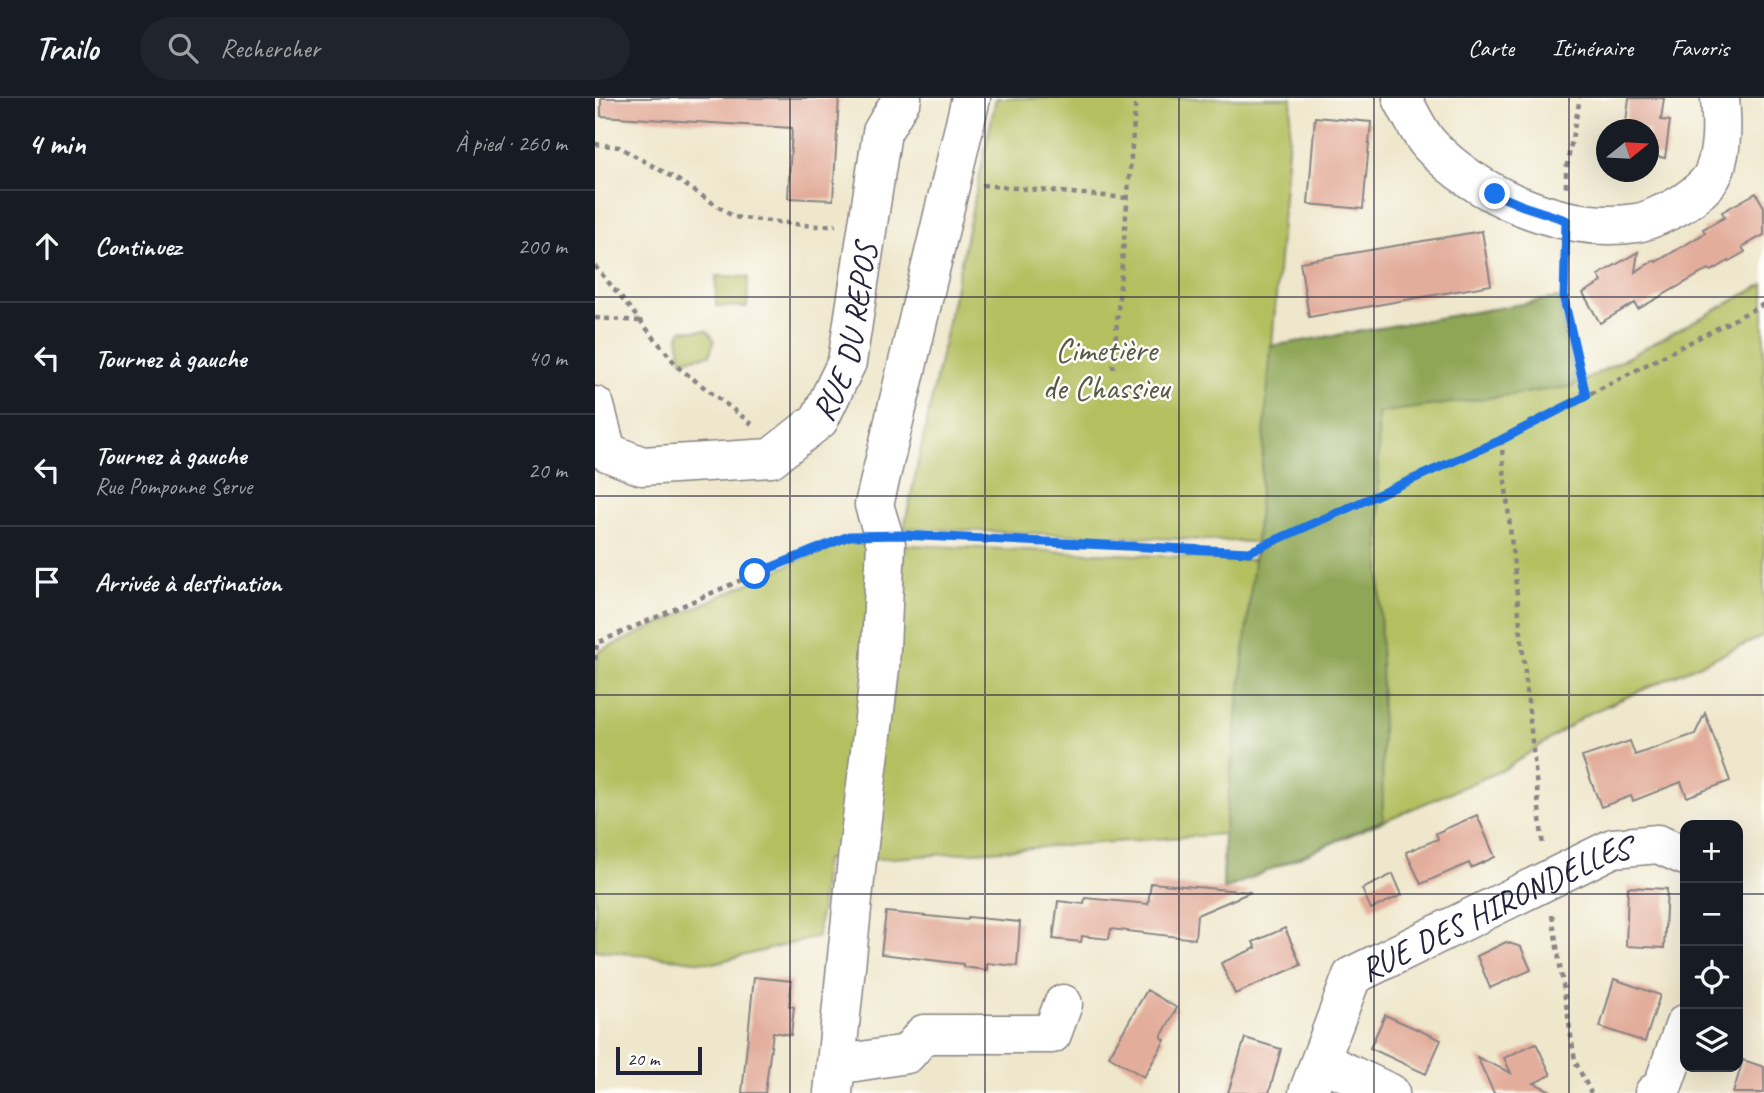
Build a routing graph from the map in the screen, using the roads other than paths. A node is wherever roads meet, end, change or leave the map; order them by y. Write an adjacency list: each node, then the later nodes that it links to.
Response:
1 (902, 98): 5 (street, RUE DU REPOS)
2 (971, 98): 10 (street)
3 (1402, 98): 4 (street)
4 (1720, 98)
5 (595, 406)
6 (1680, 854): 9 (street, RUE DES HIRONDELLES)
7 (1063, 1004): 10 (street)
8 (1680, 1038): 12 (street)
9 (1315, 1077): 11 (street, RUE DES HIRONDELLES)
10 (834, 1079)
11 (1389, 1093)
12 (1654, 1093)

